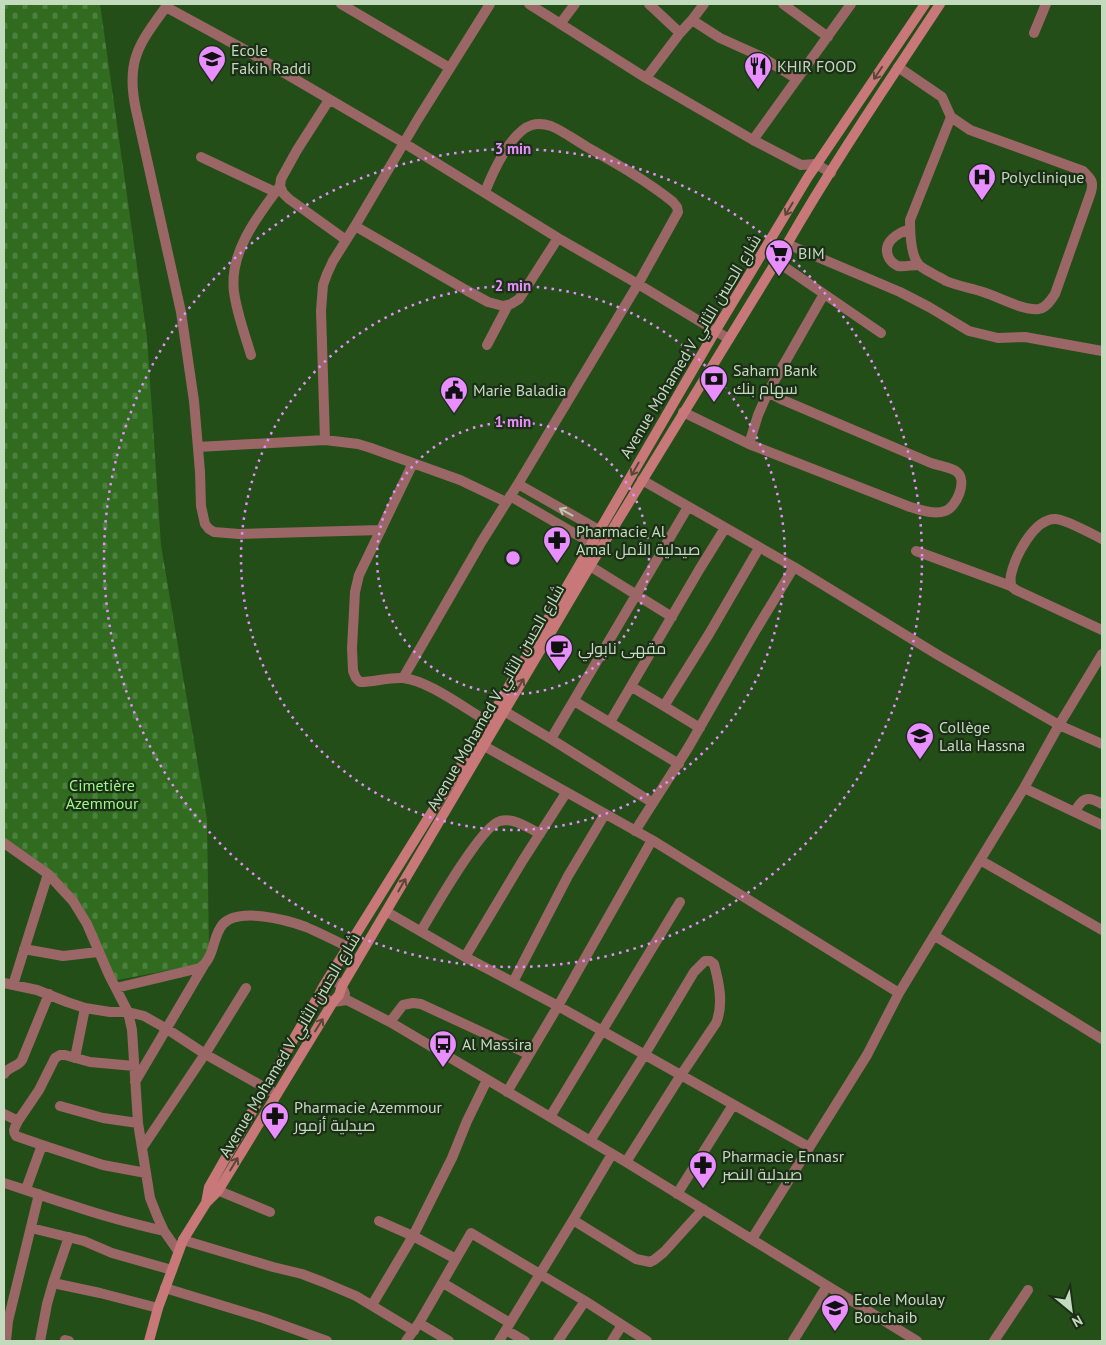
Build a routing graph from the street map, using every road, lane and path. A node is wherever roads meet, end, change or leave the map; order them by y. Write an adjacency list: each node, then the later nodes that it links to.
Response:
1 (341, 4): 20 (street)
2 (490, 4): 20 (street)
3 (529, 4): 14 (street)
4 (575, 4): 14 (street)
5 (649, 4): 15 (street)
6 (704, 4): 13 (street)
7 (783, 4): 17 (street)
8 (851, 4): 17 (street)
9 (925, 4): 18 (main road, Avenue Mohamed V شارع الحسن الثاني)
10 (940, 4): 19 (main road, Avenue Mohamed V شارع الحسن الثاني)
11 (1046, 4): 16 (street)
12 (167, 5): 23 (street); 55 (street)
13 (692, 20): 15 (street); 22 (street)
14 (560, 24): 21 (street)
15 (680, 33): 21 (street)
16 (1034, 33)
17 (828, 37): 22 (street)
18 (891, 54): 19 (main road); 28 (main road, Avenue Mohamed V شارع الحسن الثاني, one-way to 28)
19 (900, 64): 24 (street); 30 (main road, Avenue Mohamed V شارع الحسن الثاني)
20 (450, 68): 26 (street)
21 (646, 78): 25 (street)
22 (797, 79): 25 (street)
23 (329, 100): 26 (street); 33 (street)
24 (951, 117): 36 (street); 41 (street)
25 (753, 140): 29 (street)
26 (404, 143): 34 (street); 35 (street)
27 (200, 157): 33 (street)
28 (816, 164): 29 (street); 30 (street); 31 (main road, Avenue Mohamed V شارع الحسن الثاني)
29 (801, 165): 31 (street)
30 (831, 173): 32 (main road, Avenue Mohamed V شارع الحسن الثاني)
31 (808, 177): 32 (street); 45 (main road, Avenue Mohamed V شارع الحسن الثاني, one-way to 45)
32 (822, 186): 39 (main road, Avenue Mohamed V شارع الحسن الثاني)
33 (277, 189): 38 (street); 50 (street)
34 (485, 192): 37 (street); 42 (street)
35 (355, 226): 38 (street); 44 (street)
36 (910, 229): 41 (street); 41 (street)
37 (558, 238): 42 (street); 44 (street)
38 (346, 240): 53 (street)
39 (787, 244): 40 (main road, Avenue Mohamed V شارع الحسن الثاني); 49 (street)
40 (776, 261): 43 (street); 47 (main road, Avenue Mohamed V شارع الحسن الثاني)
41 (919, 265)
42 (638, 284): 45 (street); 58 (street)
43 (824, 294): 46 (street); 51 (street)
44 (508, 305): 48 (street)
45 (716, 330): 47 (street); 63 (main road, Avenue Mohamed V شارع الحسن الثاني, one-way to 63)
46 (881, 333)
47 (729, 339): 52 (main road, Avenue Mohamed V شارع الحسن الثاني)
48 (487, 346)
49 (1102, 351)
50 (251, 355)
51 (768, 392): 54 (street); 54 (street)
52 (683, 412): 54 (street); 57 (main road, Avenue Mohamed V شارع الحسن الثاني)
53 (325, 440): 55 (street); 56 (street)
54 (749, 444)
55 (198, 447): 62 (street)
56 (413, 463): 59 (street); 62 (street)
57 (642, 480): 60 (street); 64 (main road, Avenue Mohamed V شارع الحسن الثاني)
58 (518, 484): 59 (street); 63 (street, one-way to 58)
59 (508, 499): 66 (street); 76 (street)
60 (688, 507): 61 (street); 72 (street)
61 (725, 528): 67 (street); 73 (street)
62 (381, 530): 76 (street)
63 (599, 530): 64 (street); 66 (main road, Avenue Mohamed V شارع الحسن الثاني)
64 (609, 535): 66 (main road, Avenue Mohamed V شارع الحسن الثاني)
65 (1102, 539): 71 (street)
66 (596, 546): 69 (main road, Avenue Mohamed V شارع الحسن الثاني); 82 (main road, Avenue Mohamed V شارع الحسن الثاني)
67 (759, 548): 70 (street); 79 (street)
68 (916, 551): 71 (street)
69 (590, 566): 72 (street); 80 (main road, Avenue Mohamed V شارع الحسن الثاني, one-way to 69)
70 (794, 568): 83 (street); 84 (street)
71 (1011, 586): 74 (street)
72 (637, 594): 73 (street); 78 (street)
73 (672, 617): 77 (street)
74 (1102, 630)
75 (1102, 654): 83 (street)
76 (403, 678): 82 (street)
77 (632, 687): 79 (street); 81 (street)
78 (574, 701): 81 (street); 85 (street)
79 (664, 706): 84 (street)
80 (504, 711): 82 (main road, Avenue Mohamed V شارع الحسن الثاني); 85 (street)
81 (610, 722): 88 (street)
82 (491, 724): 86 (main road, Avenue Mohamed V شارع الحسن الثاني)
83 (1059, 725): 87 (street); 89 (street)
84 (700, 728): 88 (street)
85 (551, 740): 91 (street)
86 (480, 744): 90 (street); 103 (main road, Avenue Mohamed V شارع الحسن الثاني, one-way to 86); 107 (main road, Avenue Mohamed V شارع الحسن الثاني)
87 (1102, 744)
88 (679, 764): 91 (street)
89 (1024, 788): 93 (street); 100 (street)
90 (566, 793): 94 (street); 97 (street)
91 (653, 803): 96 (street)
92 (1102, 804): 93 (street)
93 (1075, 812): 95 (street)
94 (604, 814): 96 (street); 113 (street)
95 (1102, 825)
96 (635, 831): 98 (street)
97 (540, 834): 105 (street); 110 (street)
98 (652, 840): 118 (street); 123 (street)
99 (4, 843): 101 (street)
100 (980, 860): 104 (street); 106 (street)
101 (48, 874): 108 (street); 109 (street)
102 (680, 902): 128 (street)
103 (387, 912): 105 (street); 115 (main road, Avenue Mohamed V شارع الحسن الثاني)
104 (1102, 930)
105 (422, 931): 110 (street)
106 (935, 936): 118 (street); 129 (street)
107 (348, 947): 111 (street); 112 (main road, Avenue Mohamed V شارع الحسن الثاني)
108 (24, 949): 109 (street); 114 (street)
109 (98, 952): 116 (street)
110 (465, 956): 113 (street)
111 (205, 965): 116 (street); 127 (street)
112 (328, 979): 115 (street); 120 (main road, Avenue Mohamed V شارع الحسن الثاني)
113 (513, 982): 123 (street)
114 (8, 984): 119 (street)
115 (342, 986): 121 (street); 122 (main road, Avenue Mohamed V شارع الحسن الثاني)
116 (116, 988): 125 (street)
117 (246, 988): 130 (street)
118 (900, 993): 150 (street)
119 (48, 994): 124 (street); 135 (street)
120 (320, 994): 122 (street); 139 (main road, Avenue Mohamed V شارع الحسن الثاني)
121 (347, 1000): 122 (street); 126 (street)
122 (333, 1002): 141 (main road, Avenue Mohamed V شارع الحسن الثاني, one-way to 122)
123 (558, 1006): 128 (street); 131 (street)
124 (85, 1008): 125 (street); 133 (street)
125 (128, 1012): 127 (street); 134 (street)
126 (390, 1022): 131 (street); 137 (street)
127 (167, 1029): 130 (street); 138 (street)
128 (603, 1031): 132 (street); 145 (street)
129 (1102, 1038)
130 (205, 1054): 139 (street); 151 (street)
131 (528, 1054): 140 (street)
132 (645, 1054): 136 (street); 136 (street); 148 (street)
133 (75, 1058): 134 (street); 146 (street)
134 (134, 1066): 138 (street)
135 (4, 1074)
136 (681, 1075): 142 (street); 153 (street)
137 (487, 1080): 140 (street); 166 (street)
138 (135, 1082): 147 (street)
139 (266, 1088): 141 (street); 157 (main road, Avenue Mohamed V شارع الحسن الثاني)
140 (507, 1092): 145 (street)
141 (276, 1094): 157 (main road, Avenue Mohamed V شارع الحسن الثاني, one-way to 141)
142 (733, 1104): 150 (street); 159 (street)
143 (60, 1106): 147 (street)
144 (4, 1114): 146 (street)
145 (550, 1117): 148 (street)
146 (18, 1121): 149 (street)
147 (138, 1123): 151 (street)
148 (590, 1141): 152 (street)
149 (42, 1145): 154 (street); 156 (street)
150 (809, 1147): 168 (street)
151 (142, 1148): 154 (street)
152 (612, 1154): 153 (street); 162 (street)
153 (626, 1162): 159 (street)
154 (146, 1173): 165 (street)
155 (4, 1183): 156 (street)
156 (26, 1189): 158 (street)
157 (213, 1189): 161 (street); 169 (main road, Avenue Mohamed V شارع الحسن الثاني)
158 (39, 1194): 164 (street); 165 (street)
159 (677, 1194): 160 (street)
160 (703, 1209): 162 (street); 168 (street)
161 (270, 1212)
162 (573, 1220): 173 (street)
163 (380, 1221): 166 (street)
164 (31, 1228): 167 (street); 186 (street)
165 (164, 1231): 170 (street)
166 (413, 1236): 171 (street); 180 (street)
167 (69, 1237): 172 (street); 174 (street)
168 (752, 1239): 176 (street)
169 (183, 1240): 170 (main road, Avenue Mohamed V شارع الحسن الثاني); 180 (street)
170 (178, 1251): 172 (main road, Avenue Mohamed V شارع الحسن الثاني)
171 (456, 1259): 173 (street); 175 (street)
172 (172, 1270): 177 (main road, Avenue Mohamed V شارع الحسن الثاني)
173 (540, 1274): 179 (street); 183 (street)
174 (53, 1283): 181 (street); 187 (street)
175 (443, 1283): 183 (street); 184 (street)
176 (827, 1286): 197 (street); 198 (street)
177 (165, 1288): 181 (main road, Avenue Mohamed V شارع الحسن الثاني); 185 (street)
178 (1028, 1290): 199 (street)
179 (585, 1301): 182 (street); 194 (street)
180 (372, 1305): 184 (street)
181 (158, 1308): 188 (main road, Avenue Mohamed V شارع الحسن الثاني)
182 (622, 1325): 195 (street); 196 (street)
183 (508, 1326): 192 (street); 193 (street)
184 (416, 1327): 190 (street); 191 (street)
185 (314, 1339): 189 (street)
186 (6, 1341)
187 (40, 1341)
188 (149, 1341)
189 (327, 1341)
190 (406, 1341)
191 (449, 1341)
192 (499, 1341)
193 (525, 1341)
194 (558, 1341)
195 (612, 1341)
196 (646, 1341)
197 (793, 1341)
198 (916, 1341)
199 (994, 1341)

